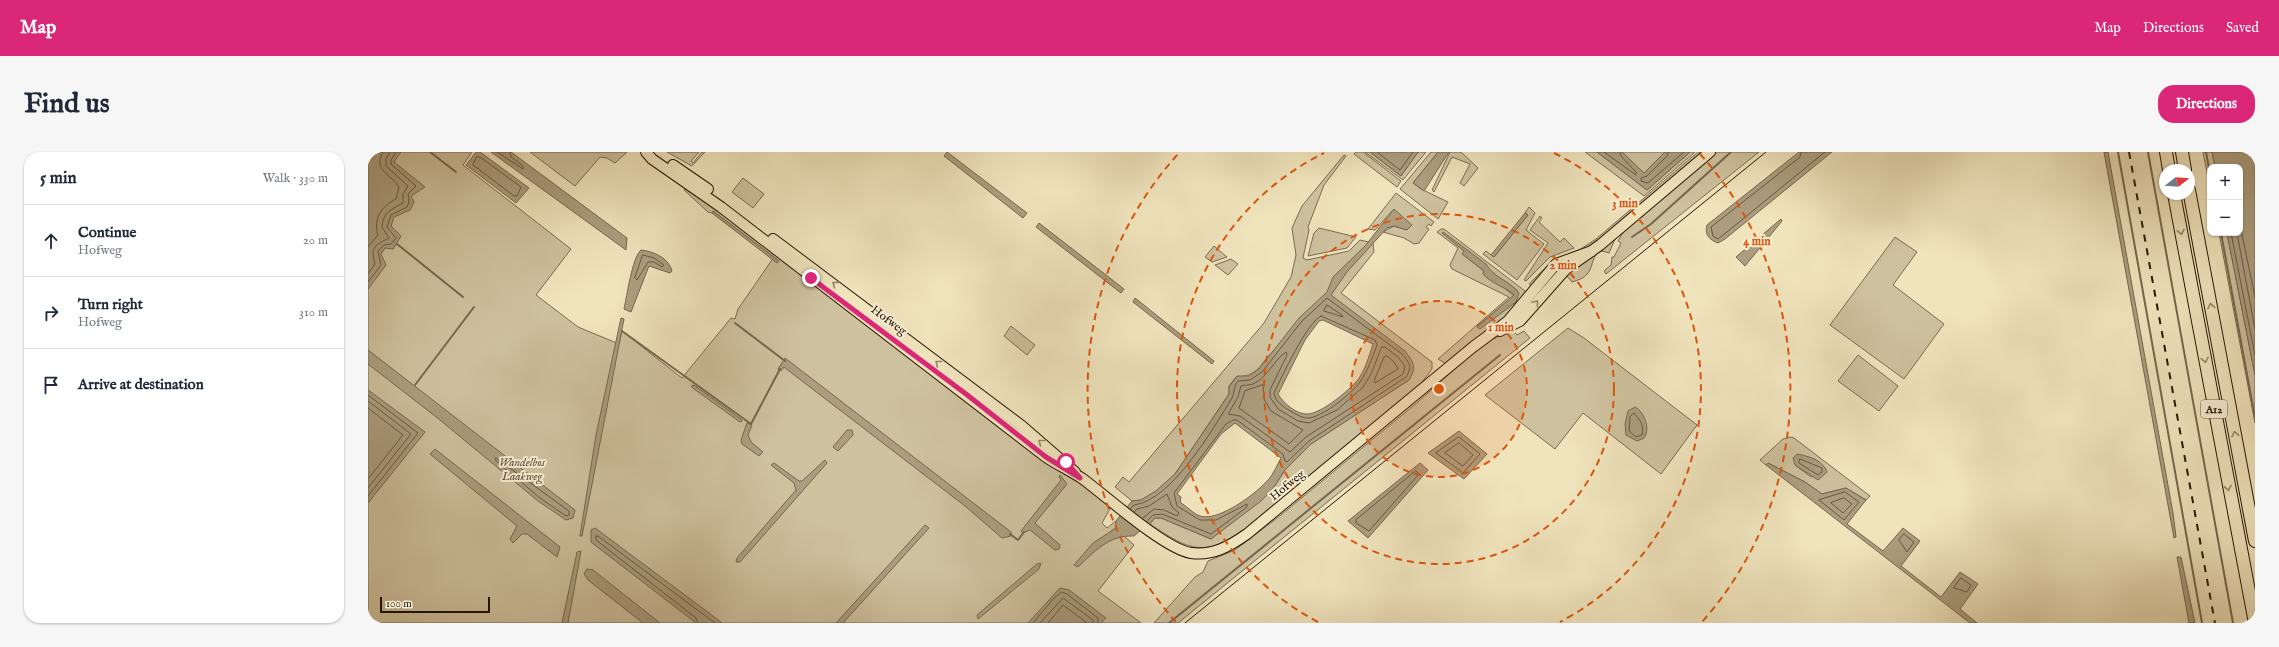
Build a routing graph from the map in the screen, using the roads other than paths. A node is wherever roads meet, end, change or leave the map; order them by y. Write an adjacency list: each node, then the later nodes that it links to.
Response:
1 (646, 152): 2 (main road, Hofweg)
2 (1710, 152)
3 (2166, 152): 5 (highway)
4 (2182, 152): 6 (highway)
5 (2168, 164)
6 (2184, 164)
7 (2175, 200): 10 (highway, A12, one-way to 10)
8 (2191, 200): 9 (highway, A12, one-way to 8)
9 (2255, 541)
10 (2254, 623)

